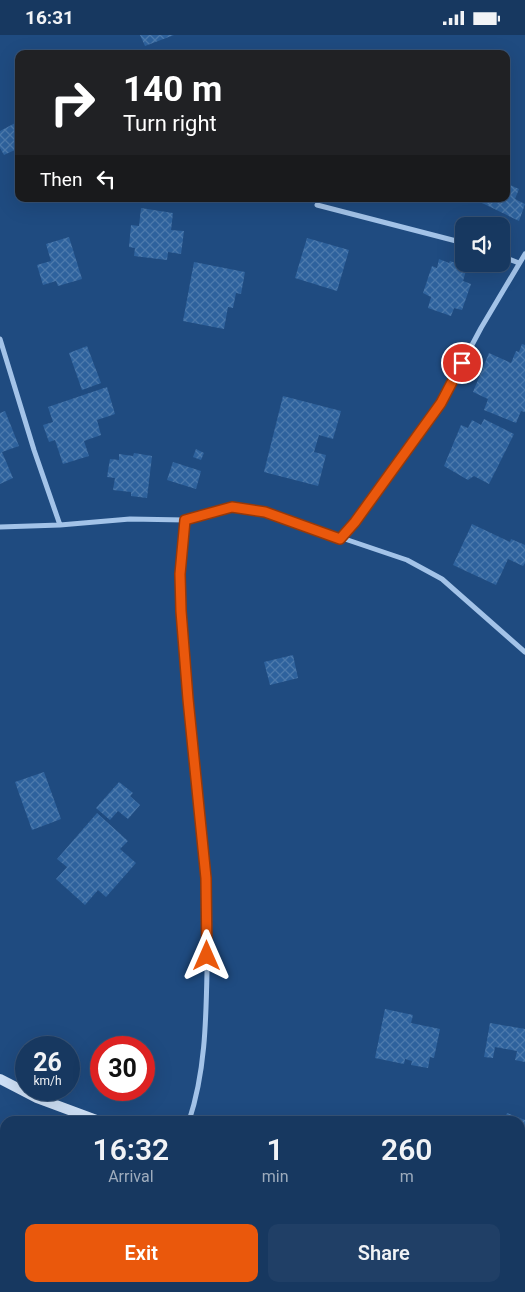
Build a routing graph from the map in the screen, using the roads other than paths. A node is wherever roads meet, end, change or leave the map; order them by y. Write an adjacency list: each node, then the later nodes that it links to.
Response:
1 (317, 205): 2 (street)
2 (455, 241)
3 (525, 254): 5 (street)
4 (510, 260): 5 (street)
5 (519, 263): 10 (street)
6 (0, 339): 8 (street)
7 (185, 520): 8 (street); 10 (street); 14 (street)
8 (60, 525): 9 (street)
9 (0, 527)
10 (340, 539): 11 (street)
11 (525, 653)
12 (0, 1079): 13 (main road)
13 (86, 1116)
14 (191, 1116)

